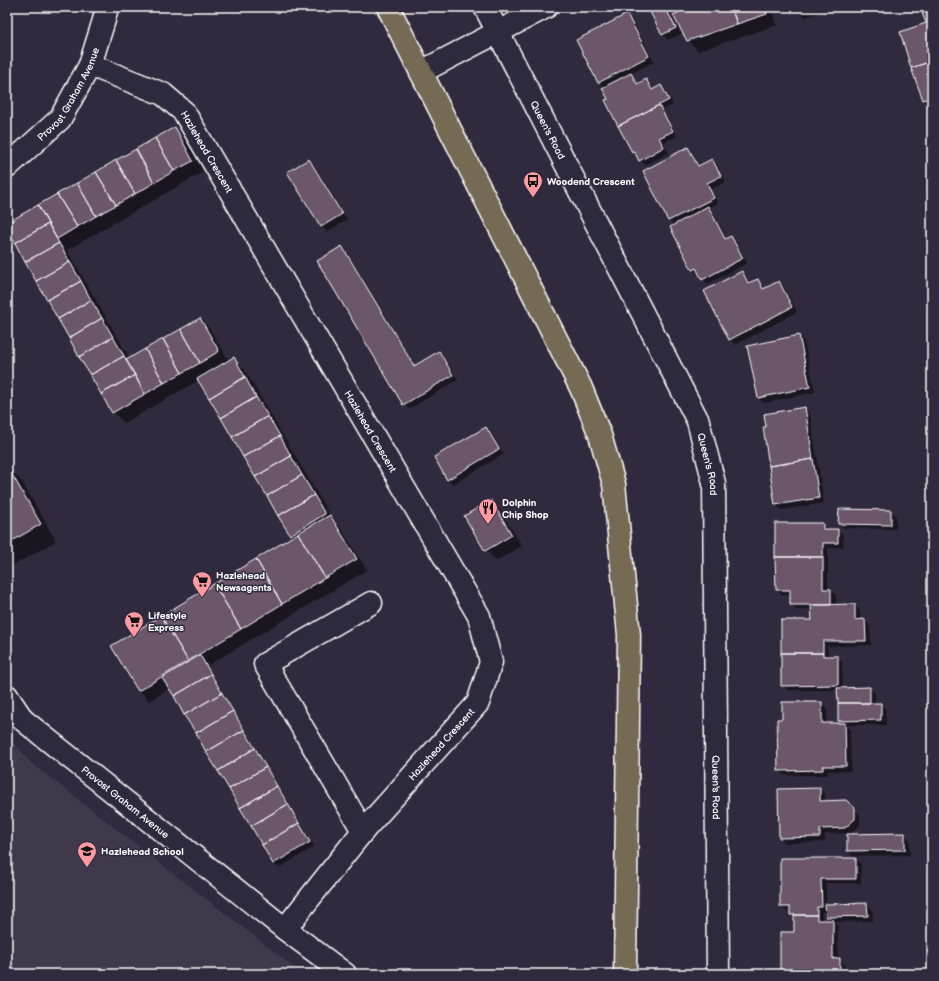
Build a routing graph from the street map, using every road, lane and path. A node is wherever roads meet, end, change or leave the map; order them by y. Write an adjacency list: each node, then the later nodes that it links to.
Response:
1 (107, 7): 6 (street, Provost Graham Avenue)
2 (388, 7): 7 (main road)
3 (485, 7): 5 (street, Queen's Road)
4 (546, 7): 5 (street)
5 (497, 32): 7 (street); 15 (street, Queen's Road)
6 (90, 65): 8 (street, Provost Graham Avenue); 11 (street, Hazlehead Crescent)
7 (421, 72): 14 (main road)
8 (7, 167)
9 (371, 603): 11 (street)
10 (7, 696): 12 (street, Provost Graham Avenue)
11 (363, 831): 12 (street, Hazlehead Crescent)
12 (285, 929): 13 (street, Provost Graham Avenue)
13 (345, 974)
14 (625, 974)
15 (718, 974)

